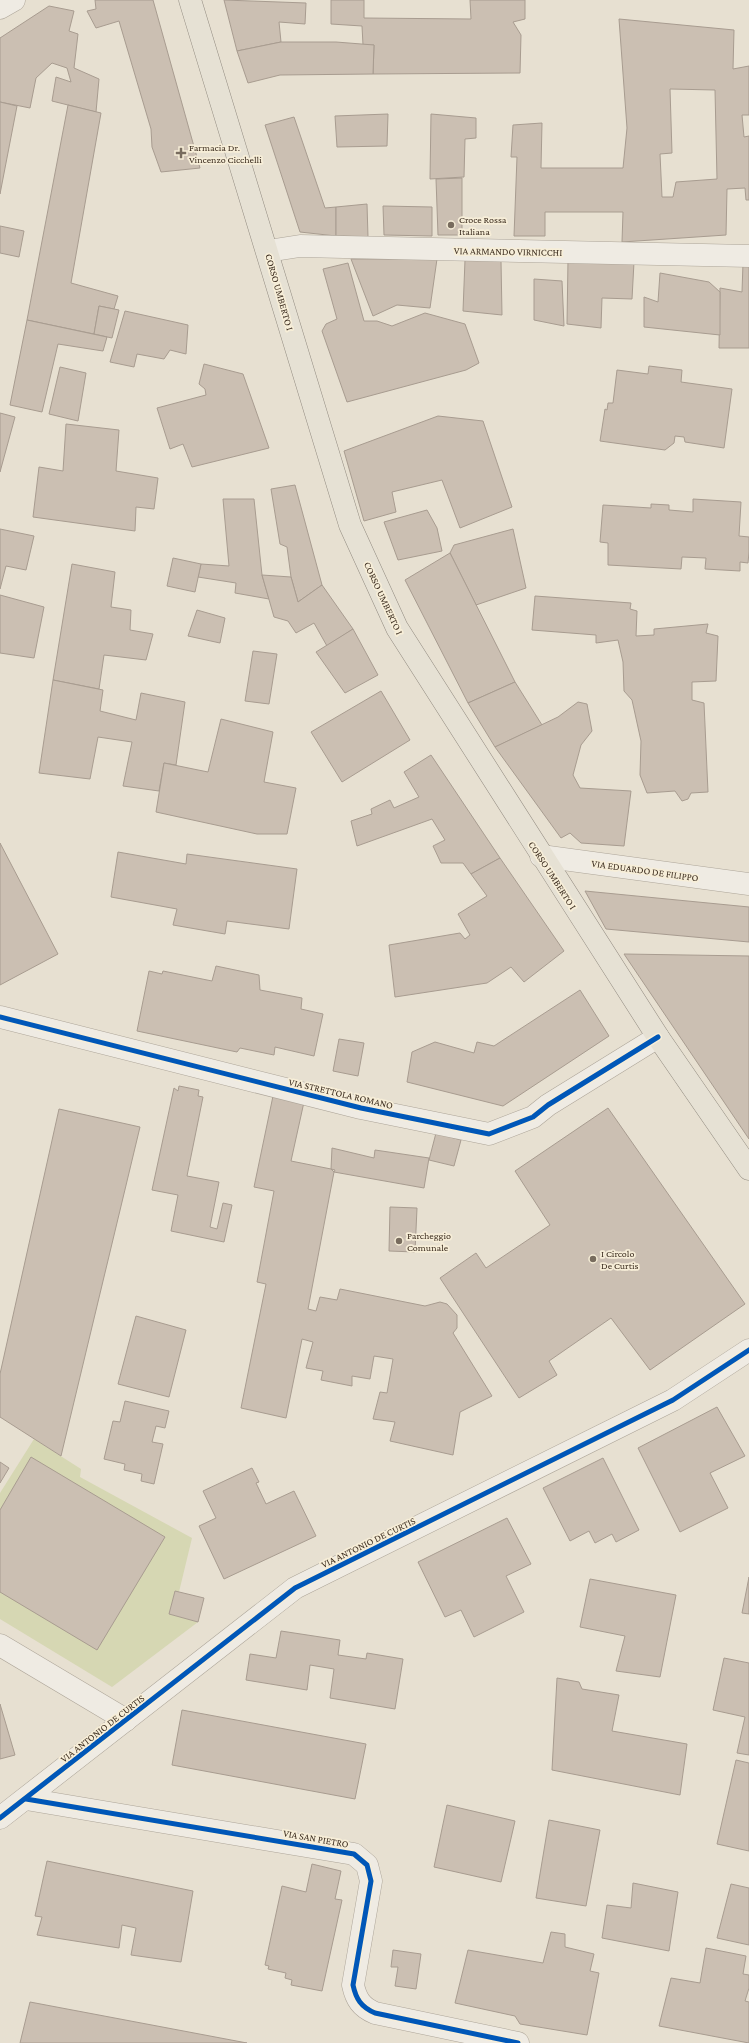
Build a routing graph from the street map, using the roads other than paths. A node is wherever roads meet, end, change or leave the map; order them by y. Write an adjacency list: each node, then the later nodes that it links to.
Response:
1 (190, 0): 2 (main road, CORSO UMBERTO I)
2 (268, 251): 3 (street, VIA ARMANDO VIRNICCHI); 4 (main road, CORSO UMBERTO I)
3 (749, 256)
4 (541, 856): 5 (street, VIA EDUARDO DE FILIPPO); 7 (main road, CORSO UMBERTO I)
5 (749, 884)
6 (0, 1017): 7 (street, VIA STRETTOLA ROMANO)
7 (658, 1037): 8 (main road, CORSO UMBERTO I)
8 (749, 1169)
9 (749, 1350): 11 (street, VIA ANTONIO DE CURTIS)
10 (0, 1645): 11 (street, VIA ANTONIO DE CURTIS)
11 (126, 1720): 12 (street, VIA ANTONIO DE CURTIS)
12 (26, 1799): 13 (street, VIA ANTONIO DE CURTIS); 14 (street, VIA SAN PIETRO)
13 (0, 1818)
14 (518, 2043)

